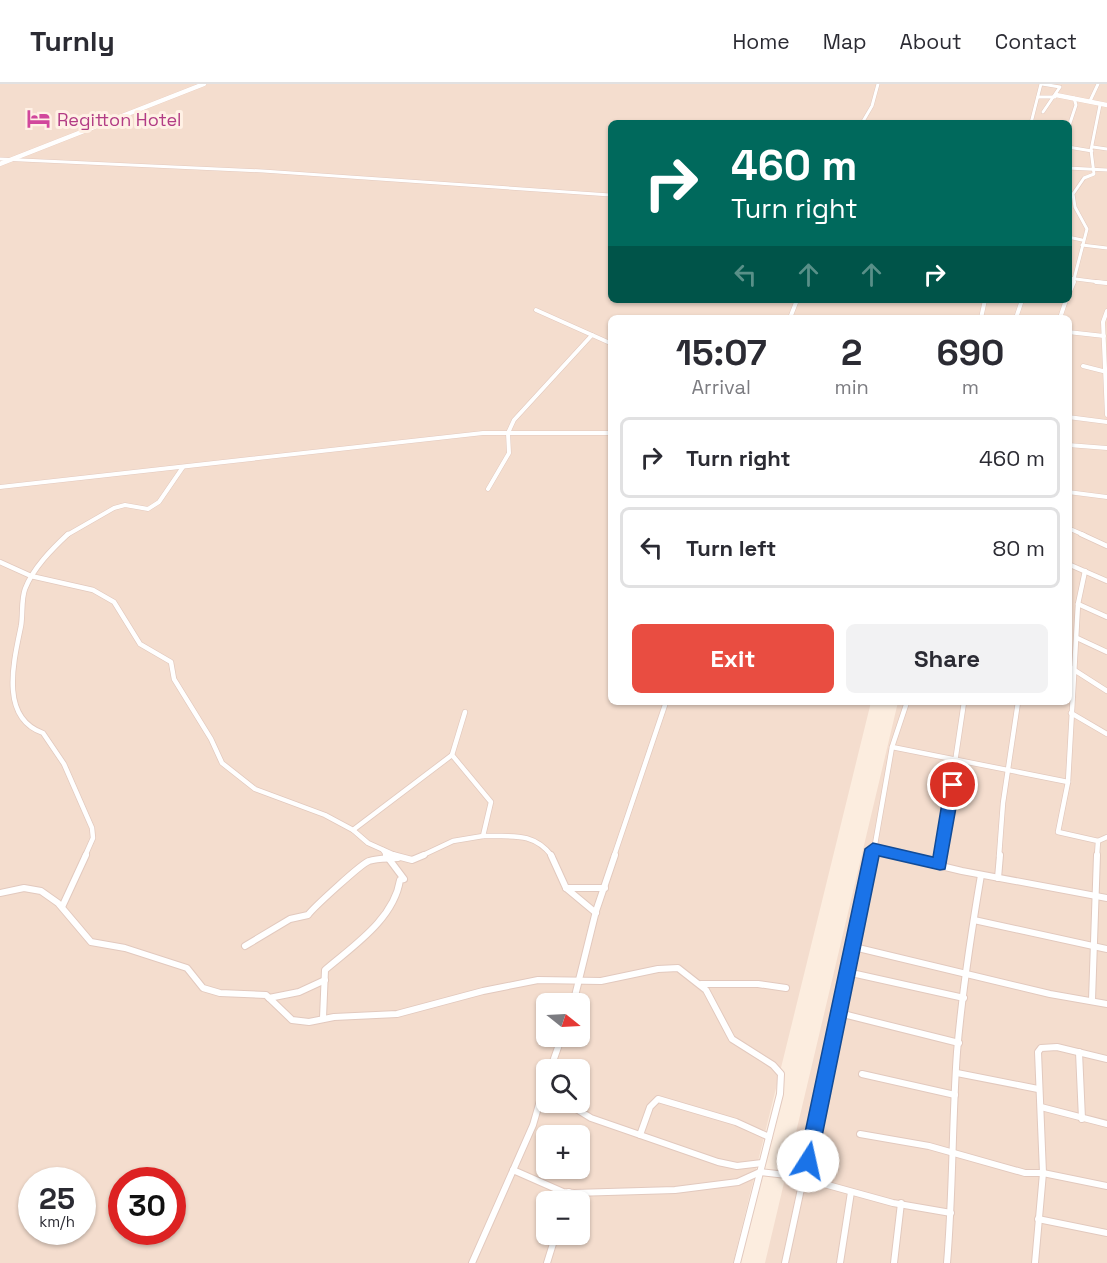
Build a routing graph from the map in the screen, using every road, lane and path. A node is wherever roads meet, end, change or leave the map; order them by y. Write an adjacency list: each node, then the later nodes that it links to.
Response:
1 (204, 84): 19 (street)
2 (878, 84): 12 (street)
3 (1042, 84): 5 (street); 6 (street)
4 (1098, 84): 8 (street)
5 (1056, 96): 6 (street); 7 (street); 11 (street)
6 (1038, 97): 13 (street)
7 (1074, 98): 8 (street); 14 (street)
8 (1090, 101): 9 (street)
9 (1100, 105): 10 (street); 17 (street)
10 (1107, 105)
11 (1043, 111)
12 (864, 120)
13 (1032, 120)
14 (1071, 120)
15 (1072, 147): 17 (street)
16 (1107, 148): 17 (street)
17 (1092, 149): 22 (street)
18 (0, 159): 19 (street)
19 (13, 159): 20 (street); 24 (street)
20 (0, 164)
21 (1072, 168): 22 (street)
22 (1091, 169): 23 (street); 25 (street)
23 (1107, 170)
24 (608, 195)
25 (1075, 207): 27 (street)
26 (1072, 238): 27 (street)
27 (1082, 240): 28 (street)
28 (1082, 245): 29 (street); 31 (street)
29 (1107, 248)
30 (1072, 279): 31 (street)
31 (1075, 279): 32 (street); 33 (street)
32 (1107, 283)
33 (1072, 286)
34 (536, 310): 38 (street)
35 (1107, 311): 36 (street)
36 (1105, 322): 39 (street)
37 (1072, 333): 39 (street)
38 (592, 335): 40 (street); 47 (street)
39 (1105, 339): 42 (street)
40 (608, 342)
41 (1083, 366): 42 (street)
42 (1106, 372): 43 (street)
43 (1107, 399): 44 (street)
44 (1107, 415)
45 (1072, 418): 46 (street)
46 (1107, 422)
47 (508, 433): 48 (street); 51 (street); 53 (street)
48 (608, 433)
49 (1072, 445): 50 (street)
50 (1107, 448)
51 (183, 467): 52 (street); 61 (street)
52 (0, 487)
53 (488, 489)
54 (1072, 493): 55 (street)
55 (1107, 497)
56 (1072, 530): 57 (street)
57 (1107, 546)
58 (0, 562): 61 (street)
59 (1072, 566): 60 (street)
60 (1084, 571): 62 (street); 63 (street)
61 (31, 576): 84 (street); 100 (street)
62 (1107, 581)
63 (1078, 604): 64 (street); 65 (street)
64 (1107, 617)
65 (1077, 638): 66 (street); 68 (street)
66 (1107, 652)
67 (1072, 668): 68 (street)
68 (1075, 670): 69 (street); 70 (street)
69 (1107, 691)
70 (1072, 702)
71 (665, 705): 96 (street)
72 (906, 705): 79 (street)
73 (964, 705): 81 (street)
74 (1018, 705): 82 (street)
75 (1072, 705): 77 (street)
76 (465, 712): 80 (street)
77 (1071, 712): 78 (street); 83 (street)
78 (1107, 734)
79 (892, 747): 81 (street); 88 (street)
80 (452, 755): 84 (street); 85 (street)
81 (957, 759): 82 (street); 92 (street)
82 (1010, 772): 83 (street); 94 (street)
83 (1068, 782): 87 (street)
84 (353, 830): 89 (street)
85 (483, 836): 91 (street); 95 (street)
86 (1107, 837): 87 (street)
87 (1098, 841): 98 (street)
88 (873, 849): 92 (street); 104 (street)
89 (383, 850): 90 (street); 91 (street)
90 (386, 858): 91 (street); 103 (street); 109 (street)
91 (401, 858)
92 (940, 865): 93 (street)
93 (981, 874): 94 (street); 102 (street)
94 (998, 878): 98 (street)
95 (566, 888): 96 (street); 101 (street)
96 (605, 888): 101 (street)
97 (0, 893): 100 (street)
98 (1095, 896): 99 (street); 105 (street)
99 (1107, 898)
100 (62, 907): 114 (street)
101 (596, 913): 110 (street)
102 (974, 920): 105 (street); 108 (street)
103 (245, 946)
104 (854, 947): 107 (street); 108 (street)
105 (1095, 947): 106 (street); 116 (street)
106 (1107, 949)
107 (847, 972): 115 (street); 118 (street)
108 (965, 973): 115 (street); 116 (street)
109 (325, 980): 114 (street); 119 (street)
110 (581, 980): 111 (street); 113 (street); 119 (street)
111 (701, 984): 112 (street); 134 (street)
112 (786, 988)
113 (577, 993)
114 (269, 998): 119 (street)
115 (964, 998): 120 (street)
116 (1092, 1000): 117 (street)
117 (1107, 1004)
118 (839, 1013): 120 (street); 140 (street)
119 (323, 1018)
120 (959, 1043): 123 (street)
121 (1079, 1052): 122 (street); 125 (street); 130 (street)
122 (1107, 1059)
123 (957, 1073): 125 (street); 126 (street)
124 (862, 1074): 126 (street)
125 (1038, 1089): 127 (street)
126 (956, 1095): 135 (street)
127 (1041, 1107): 130 (street); 139 (street)
128 (537, 1113): 137 (street)
129 (583, 1113): 133 (street)
130 (1082, 1119): 131 (street)
131 (1107, 1124)
132 (860, 1134): 135 (street)
133 (640, 1135): 134 (street); 136 (street)
134 (769, 1137): 136 (street)
135 (955, 1153): 139 (street); 146 (street)
136 (762, 1163): 138 (street)
137 (513, 1170): 142 (street); 150 (street)
138 (760, 1172): 140 (street); 143 (street); 152 (street)
139 (1042, 1173): 141 (street); 147 (street)
140 (805, 1179): 144 (street); 153 (street)
141 (1107, 1186)
142 (566, 1191)
143 (590, 1192)
144 (851, 1192): 145 (street); 154 (street)
145 (901, 1203): 146 (street); 155 (street)
146 (951, 1214): 156 (street)
147 (1038, 1219): 148 (street); 157 (street)
148 (1107, 1233)
149 (553, 1245): 151 (street)
150 (472, 1263)
151 (547, 1263)
152 (737, 1263)
153 (785, 1263)
154 (840, 1263)
155 (894, 1263)
156 (947, 1263)
157 (1035, 1263)

